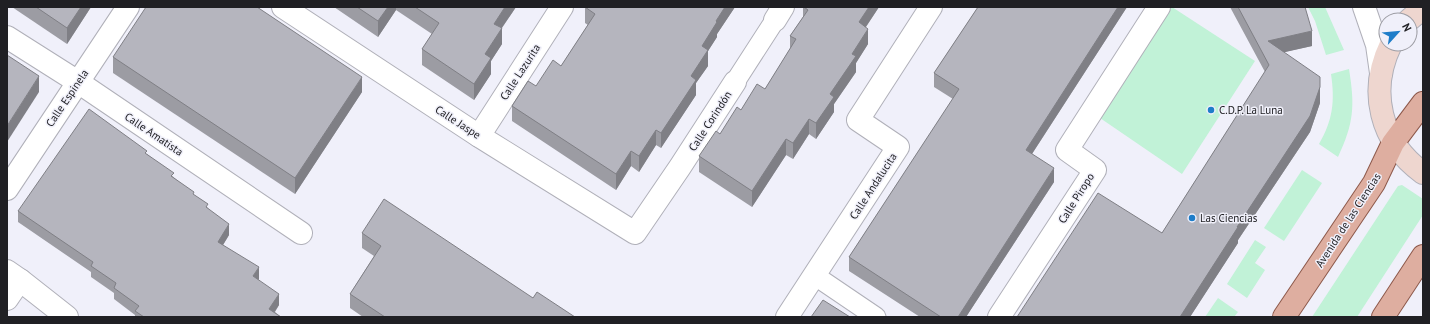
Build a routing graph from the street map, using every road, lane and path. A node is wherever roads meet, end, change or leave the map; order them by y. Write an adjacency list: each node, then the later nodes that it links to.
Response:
1 (128, 7): 11 (street, Calle Espinela)
2 (562, 7): 14 (street, Calle Lazurita)
3 (931, 7): 22 (street, Calle Andalucita)
4 (1160, 7): 27 (street, Calle Piropo)
5 (1364, 7): 10 (street)
6 (295, 10): 14 (street, Calle Jaspe)
7 (779, 13): 12 (street, Calle Corindón)
8 (7, 37): 11 (street, Calle Amatista)
9 (1387, 52): 10 (main road)
10 (1381, 73): 15 (main road)
11 (78, 82): 17 (street, Calle Espinela); 18 (street, Calle Amatista)
12 (735, 82): 19 (street, Calle Corindón)
13 (1423, 103): 15 (main road, Avenida de las Ciencias)
14 (479, 136): 19 (street, Calle Jaspe)
15 (1393, 143): 16 (main road); 28 (main road, Avenida de las Ciencias)
16 (1423, 173)
17 (7, 190)
18 (301, 233)
19 (635, 233)
20 (1423, 256): 29 (main road)
21 (14, 276): 23 (street); 24 (street)
22 (814, 276): 25 (street, Calle Andalucita); 26 (street)
23 (7, 299)
24 (67, 317)
25 (787, 317)
26 (876, 317)
27 (999, 317)
28 (1284, 317)
29 (1383, 317)

